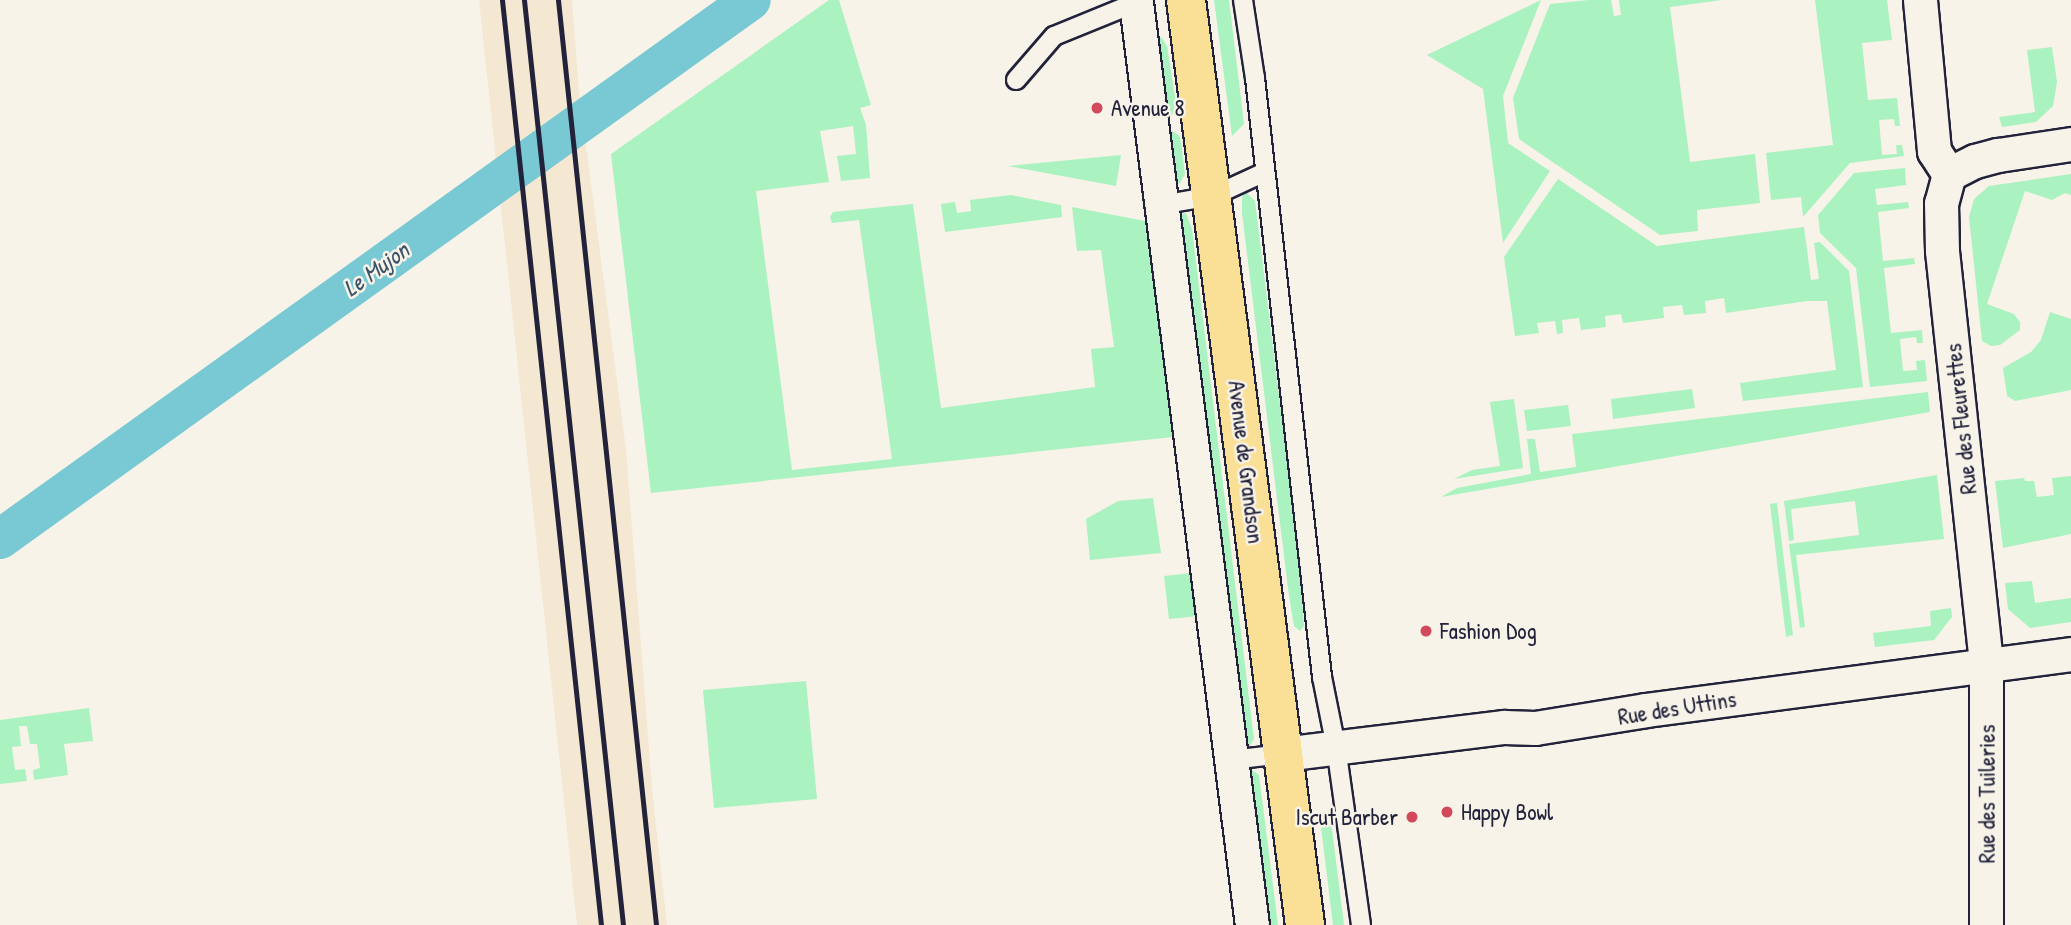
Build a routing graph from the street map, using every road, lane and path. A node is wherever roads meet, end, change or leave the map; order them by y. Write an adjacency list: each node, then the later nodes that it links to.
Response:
1 (1186, 0): 9 (main road, Avenue de Grandson)
2 (1243, 0): 7 (lane)
3 (1920, 0): 8 (street)
4 (1139, 1): 5 (lane); 10 (street)
5 (1016, 80)
6 (2071, 144): 8 (street)
7 (1265, 172): 9 (lane); 13 (lane)
8 (1950, 174): 12 (street, Rue des Fleurettes)
9 (1213, 196): 10 (lane); 14 (main road, Avenue de Grandson)
10 (1161, 208): 15 (street)
11 (2071, 654): 12 (street, Rue des Uttins)
12 (1986, 664): 13 (street, Rue des Uttins); 19 (street, Rue des Tuileries)
13 (1336, 747): 14 (street, Rue des Uttins); 18 (lane)
14 (1283, 754): 15 (lane); 17 (main road, Avenue de Grandson)
15 (1231, 760): 16 (street)
16 (1252, 925)
17 (1305, 925)
18 (1361, 925)
19 (1986, 925)

